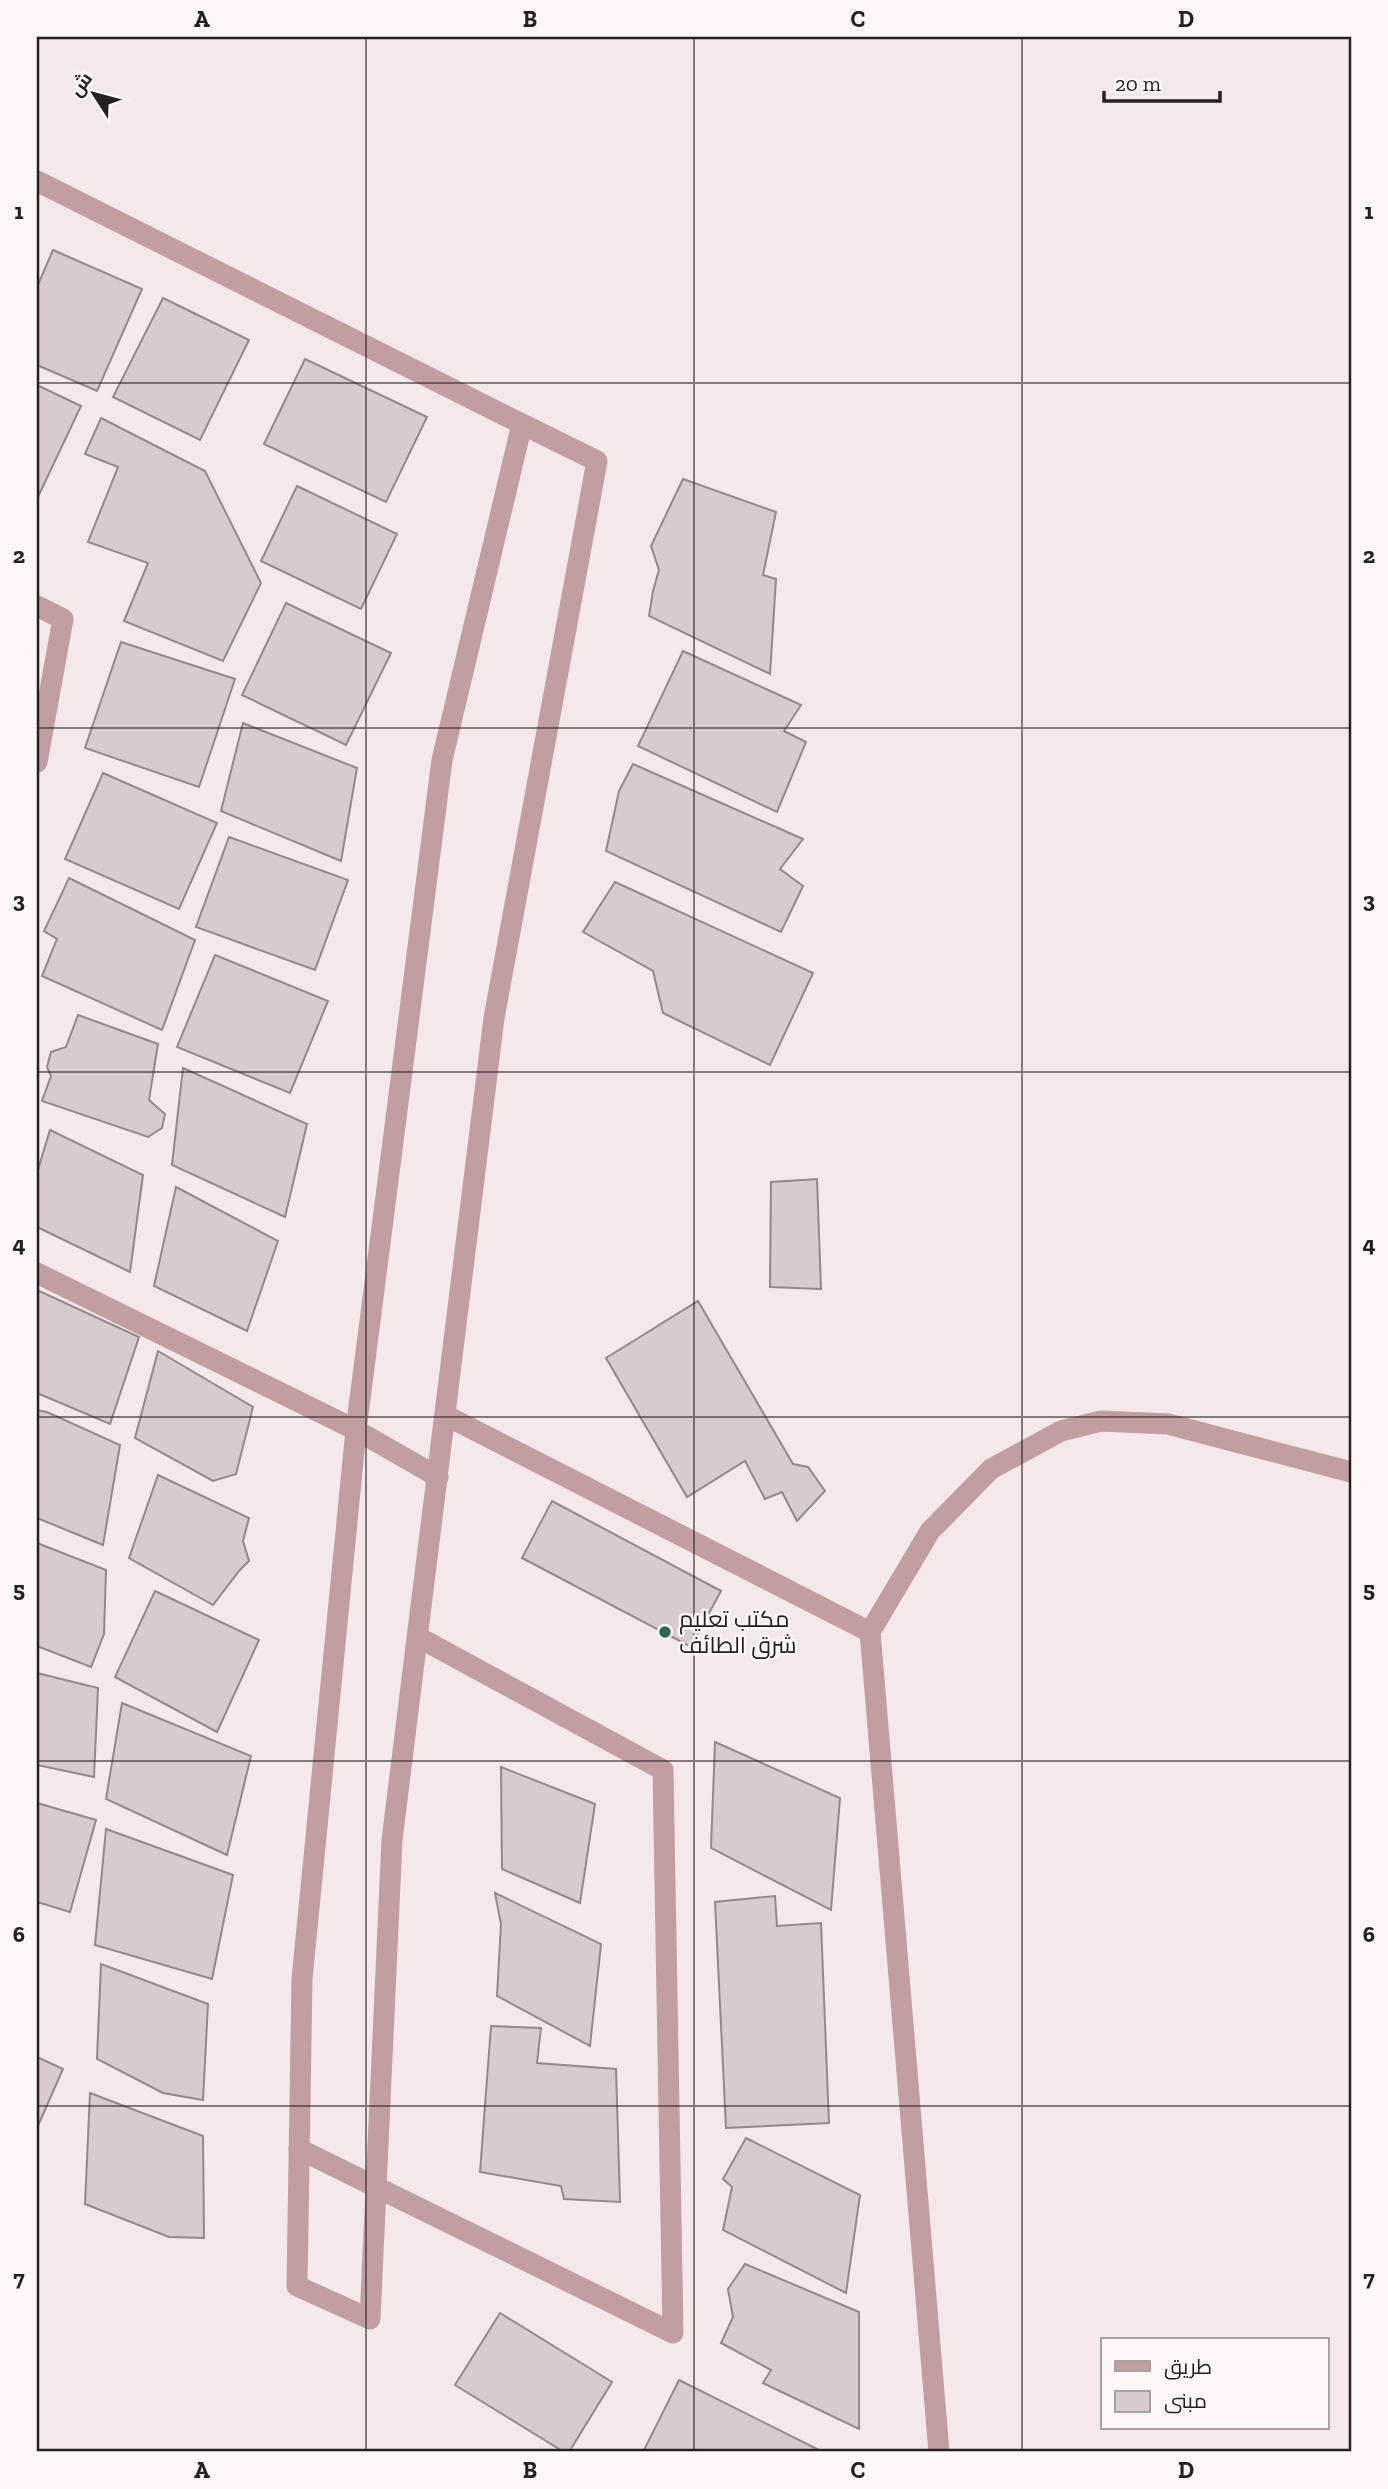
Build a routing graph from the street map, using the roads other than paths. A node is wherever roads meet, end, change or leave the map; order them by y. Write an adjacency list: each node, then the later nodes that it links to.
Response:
1 (37, 181): 2 (street)
2 (522, 424): 6 (street); 7 (street)
3 (37, 606): 4 (street)
4 (37, 762)
5 (37, 1273): 7 (street)
6 (445, 1415): 9 (street); 10 (street)
7 (356, 1430): 9 (street); 12 (street)
8 (1351, 1472): 10 (street)
9 (438, 1477): 11 (street)
10 (870, 1632): 14 (street)
11 (418, 1637): 13 (street); 13 (street)
12 (299, 2149): 13 (street); 13 (street)
13 (376, 2187)
14 (939, 2452)

